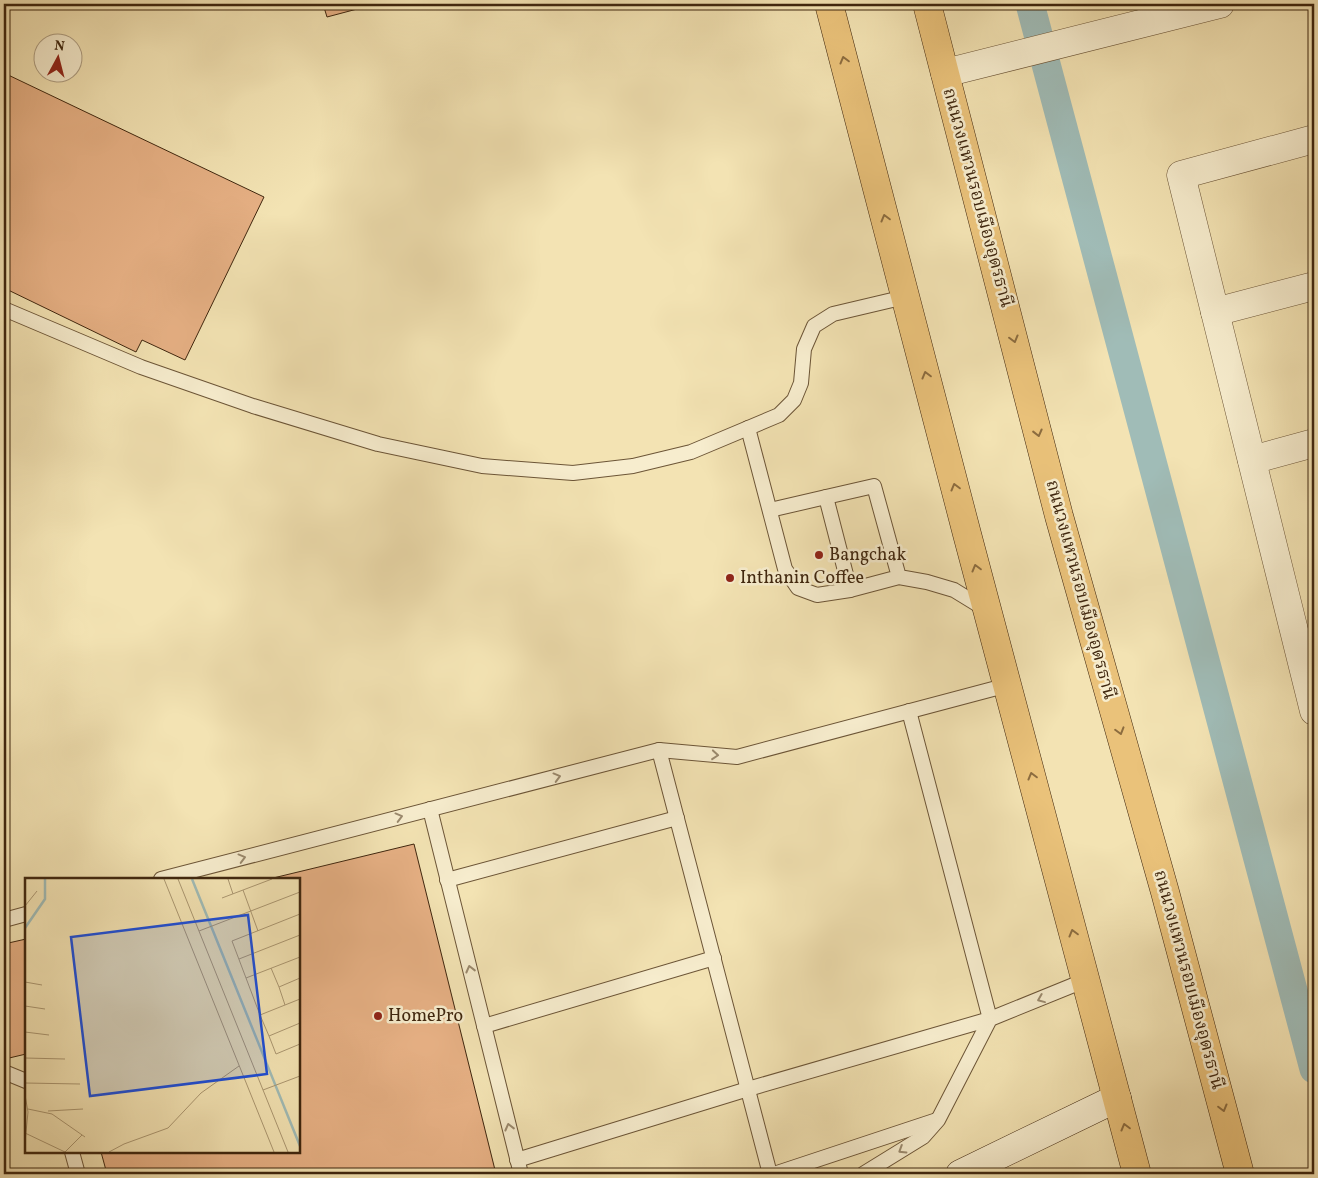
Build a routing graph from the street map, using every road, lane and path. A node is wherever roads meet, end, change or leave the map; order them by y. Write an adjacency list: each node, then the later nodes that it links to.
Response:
1 (829, 4): 7 (highway, one-way to 1)
2 (927, 4): 4 (highway, ถนนวงแหวนรอบเมืองอุดรธานี)
3 (1220, 4): 4 (street)
4 (945, 73): 45 (highway, ถนนวงแหวนรอบเมืองอุดรธานี, one-way to 45)
5 (1314, 139): 9 (street)
6 (1314, 286): 9 (street)
7 (905, 297): 10 (lane); 17 (highway, one-way to 7)
8 (4, 309): 10 (lane)
9 (1214, 312): 12 (street)
10 (748, 428): 14 (lane)
11 (1314, 443): 12 (street)
12 (1252, 460): 20 (street)
13 (826, 497): 14 (lane); 15 (lane); 16 (lane)
14 (770, 510): 16 (lane)
15 (899, 577): 16 (lane); 17 (lane)
16 (850, 590)
17 (988, 611): 18 (highway)
18 (1008, 685): 19 (lane); 29 (highway, one-way to 18)
19 (909, 711): 21 (lane, one-way to 19); 30 (lane)
20 (1314, 711)
21 (659, 750): 22 (lane, one-way to 21); 23 (lane)
22 (430, 810): 24 (lane, one-way to 22); 25 (lane)
23 (677, 818): 25 (lane); 28 (lane)
24 (165, 878)
25 (447, 880): 31 (lane, one-way to 25)
26 (25, 914): 27 (lane)
27 (4, 920)
28 (714, 958): 31 (lane); 34 (lane)
29 (1086, 980): 30 (lane, one-way to 30); 35 (highway)
30 (990, 1020): 34 (lane); 36 (lane)
31 (484, 1026): 38 (lane, one-way to 31)
32 (4, 1072): 33 (lane)
33 (25, 1081)
34 (748, 1089): 38 (lane); 41 (lane)
35 (1117, 1098): 43 (street); 44 (highway, one-way to 35)
36 (938, 1120): 41 (lane); 42 (lane, one-way to 42)
37 (72, 1153): 39 (lane)
38 (517, 1160): 40 (lane)
39 (78, 1174)
40 (521, 1174)
41 (772, 1174)
42 (863, 1174)
43 (960, 1174)
44 (1137, 1174)
45 (1240, 1174)

